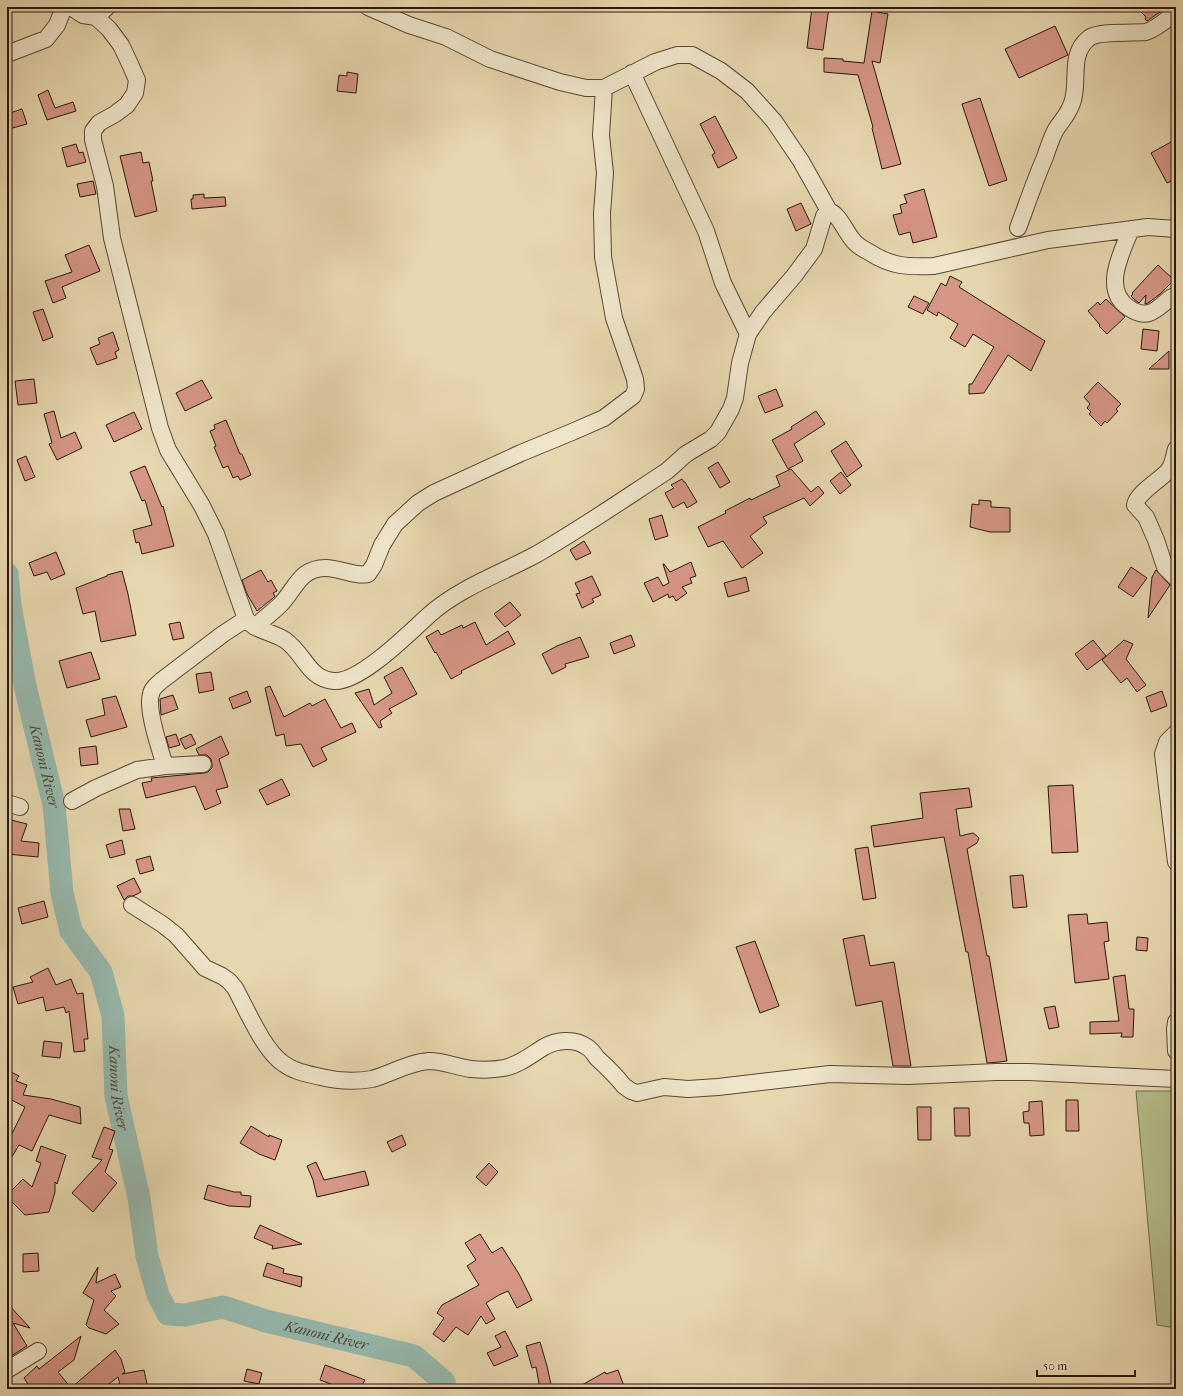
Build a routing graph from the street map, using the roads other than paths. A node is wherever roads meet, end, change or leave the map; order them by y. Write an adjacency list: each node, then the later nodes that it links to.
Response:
1 (64, 7): 6 (street)
2 (71, 7): 4 (street)
3 (368, 7): 8 (street)
4 (101, 12): 17 (street)
5 (1176, 12): 10 (street)
6 (7, 54)
7 (632, 73): 8 (street); 9 (street); 14 (street)
8 (604, 88): 17 (street)
9 (828, 211): 11 (street); 14 (street)
10 (1018, 228)
11 (1131, 229): 12 (street); 13 (street)
12 (1176, 229)
13 (1176, 298)
14 (748, 334): 17 (street)
15 (1176, 449): 16 (street)
16 (1176, 578)
17 (250, 623): 20 (street)
18 (1176, 733): 22 (street)
19 (204, 764): 20 (street)
20 (165, 766): 21 (street)
21 (72, 802)
22 (1176, 862)
23 (132, 905): 26 (street)
24 (1176, 1022): 25 (street)
25 (1176, 1050)
26 (1176, 1079)
27 (38, 1351): 28 (street)
28 (7, 1370)

